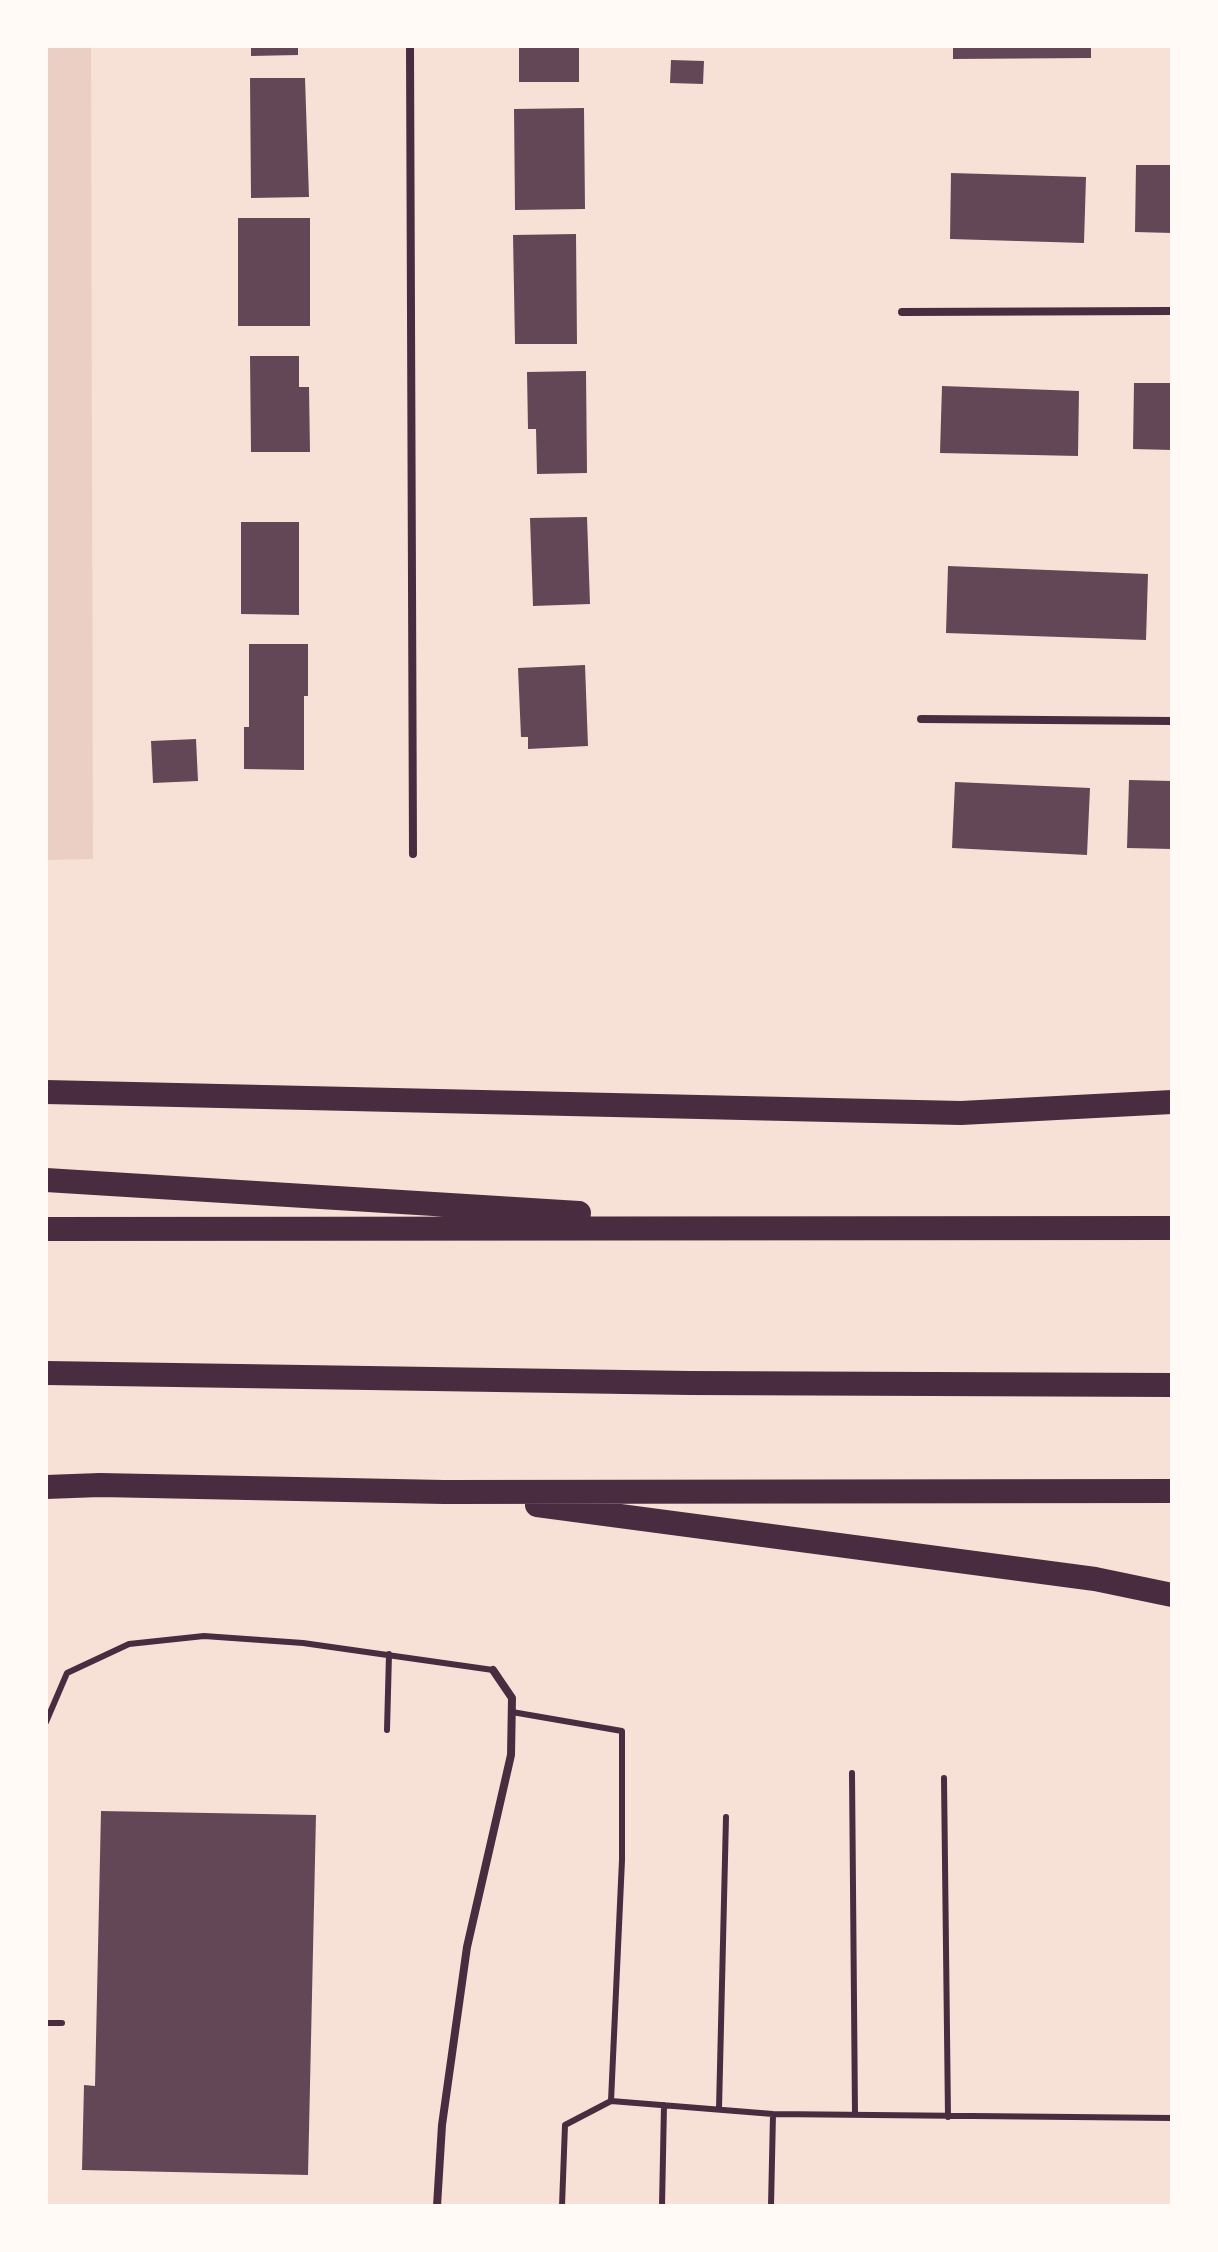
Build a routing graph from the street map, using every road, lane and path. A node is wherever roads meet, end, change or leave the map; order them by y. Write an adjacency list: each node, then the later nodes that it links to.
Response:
1 (410, 46): 6 (street)
2 (1172, 311): 3 (street)
3 (902, 312)
4 (921, 719): 5 (street)
5 (1172, 721)
6 (413, 854)
7 (46, 1092): 8 (highway)
8 (1172, 1102)
9 (46, 1180): 10 (highway)
10 (801, 1228): 11 (highway); 12 (highway)
11 (1172, 1228)
12 (46, 1229)
13 (46, 1373): 14 (highway)
14 (1172, 1385)
15 (46, 1487): 17 (highway)
16 (1172, 1491): 17 (highway)
17 (444, 1492): 18 (highway)
18 (1172, 1595)
19 (389, 1654): 20 (lane); 22 (lane); 23 (lane)
20 (493, 1670): 21 (street)
21 (512, 1712): 29 (lane); 36 (street)
22 (46, 1722)
23 (387, 1730)
24 (852, 1773): 33 (lane)
25 (944, 1778): 34 (lane)
26 (726, 1817): 31 (lane)
27 (46, 2023): 28 (lane)
28 (62, 2023)
29 (611, 2101): 30 (lane); 37 (lane)
30 (664, 2105): 31 (lane); 38 (lane)
31 (719, 2109): 32 (lane)
32 (773, 2114): 33 (lane); 39 (lane)
33 (855, 2115): 34 (lane)
34 (948, 2117): 35 (lane)
35 (1172, 2118)
36 (437, 2206)
37 (562, 2206)
38 (662, 2206)
39 (771, 2206)

